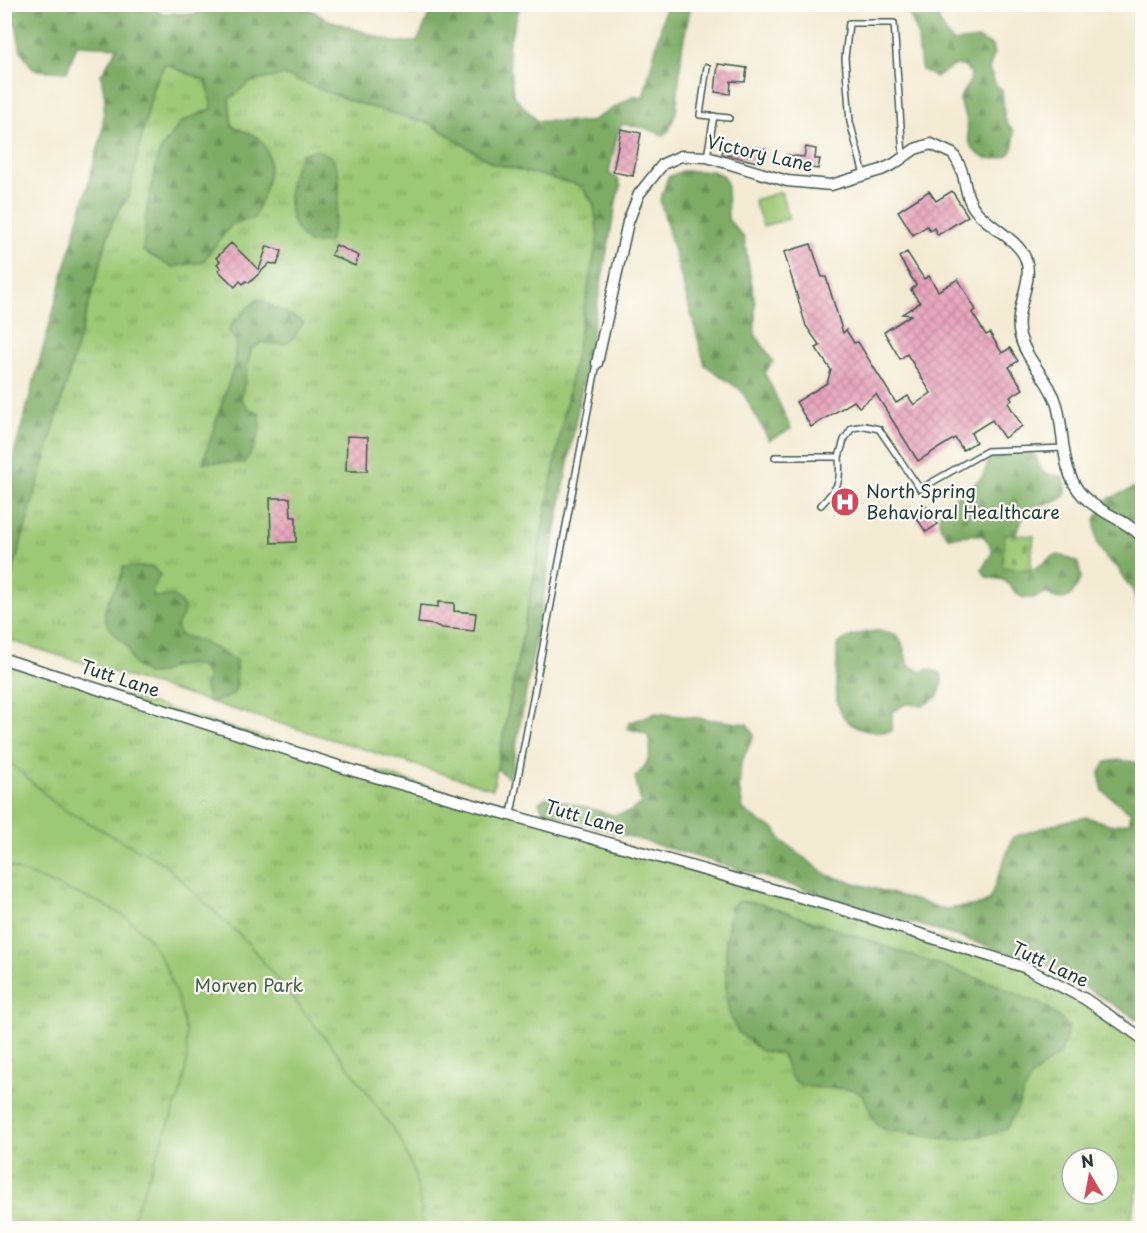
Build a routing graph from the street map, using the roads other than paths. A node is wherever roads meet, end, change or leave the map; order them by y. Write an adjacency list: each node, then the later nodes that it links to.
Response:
1 (707, 67): 2 (lane)
2 (714, 116): 3 (lane); 5 (lane)
3 (729, 118)
4 (903, 156): 6 (street, Victory Lane); 6 (lane); 8 (street, Victory Lane)
5 (707, 157): 6 (street, Victory Lane); 7 (street, Victory Lane)
6 (864, 175)
7 (597, 363): 14 (lane)
8 (1064, 448): 10 (lane); 12 (street, Victory Lane)
9 (775, 456): 10 (lane)
10 (839, 457): 11 (lane)
11 (821, 505)
12 (1143, 537)
13 (4, 659): 14 (street, Tutt Lane)
14 (511, 814): 15 (street, Tutt Lane)
15 (1143, 1038)

